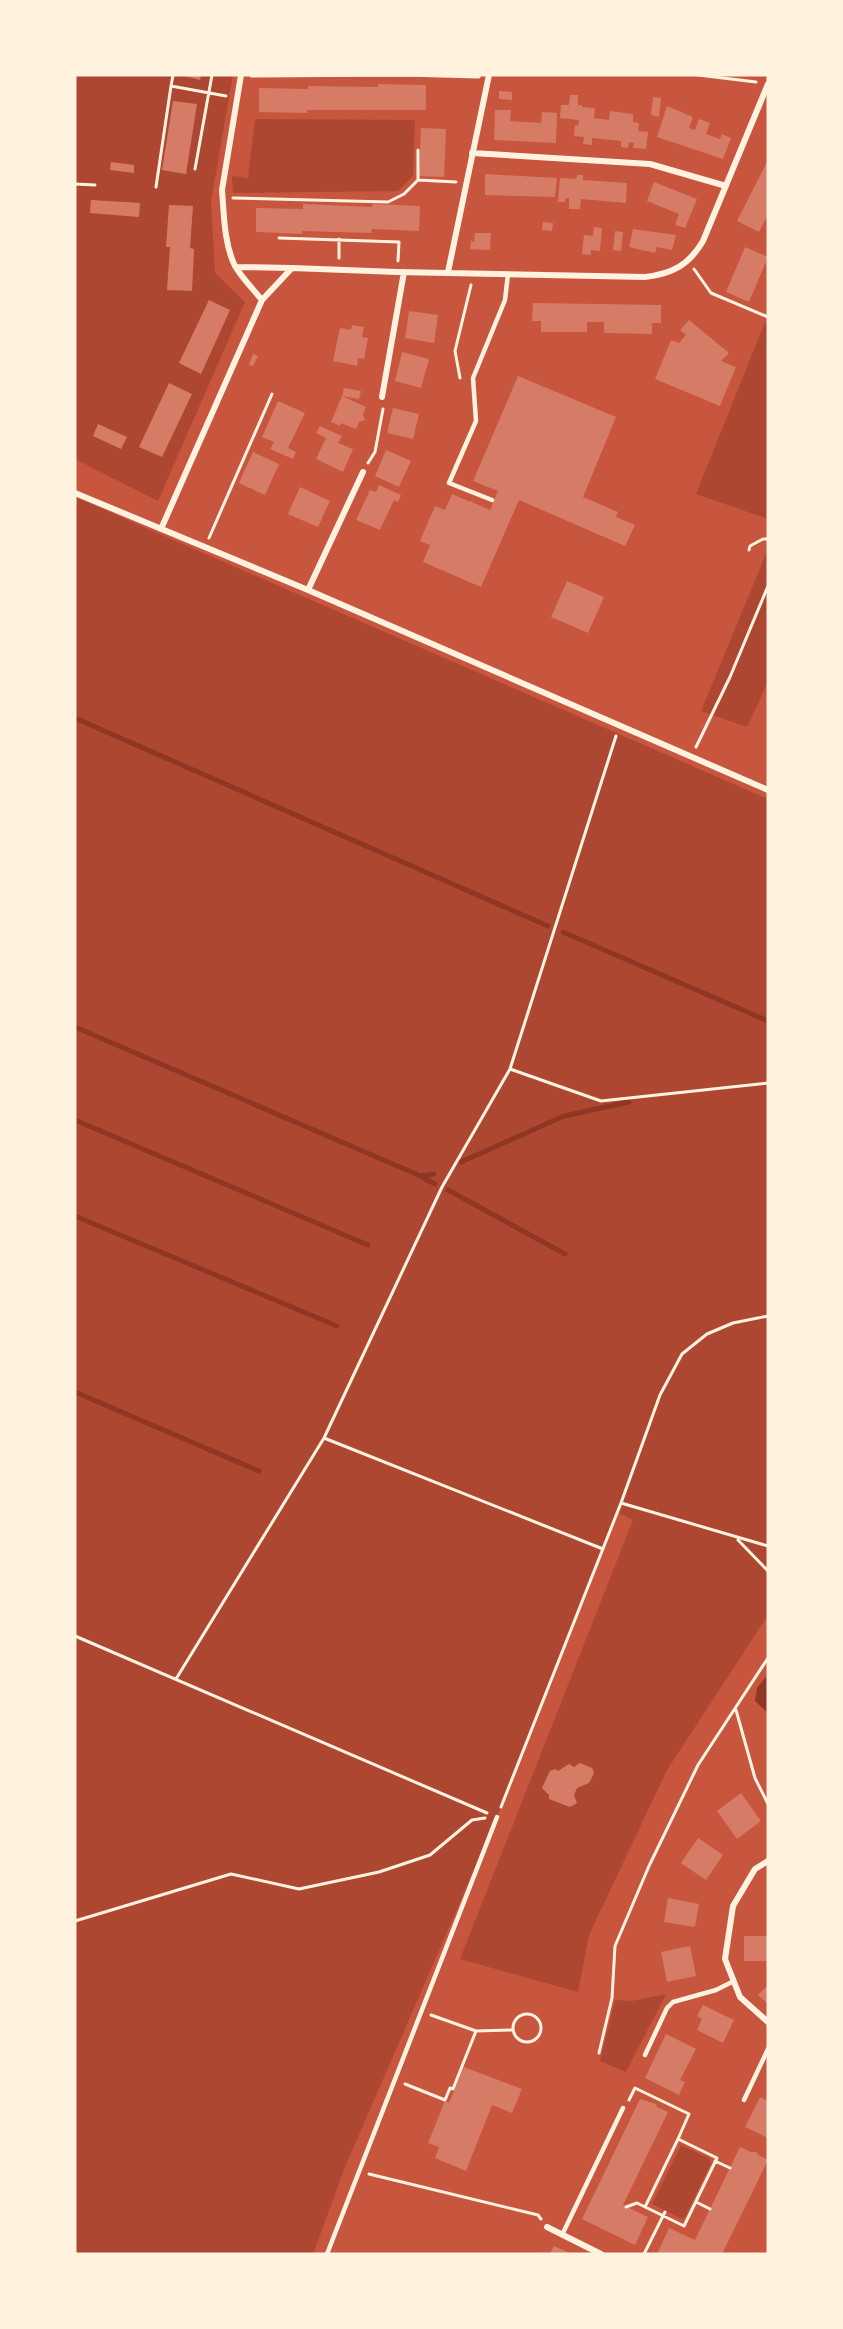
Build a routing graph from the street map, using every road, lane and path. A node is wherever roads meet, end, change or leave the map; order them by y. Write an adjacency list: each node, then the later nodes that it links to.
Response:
1 (173, 75): 9 (path)
2 (212, 75): 10 (path)
3 (435, 75): 5 (path); 6 (path)
4 (698, 75): 7 (path)
5 (241, 76): 11 (street)
6 (489, 76): 13 (street)
7 (756, 82)
8 (768, 84): 19 (street)
9 (171, 86): 10 (path); 20 (path)
10 (208, 93): 11 (path); 14 (path)
11 (236, 98): 21 (street)
12 (418, 150): 15 (path)
13 (472, 153): 16 (street); 19 (street)
14 (195, 169)
15 (418, 180): 16 (path); 21 (path)
16 (466, 183): 29 (street)
17 (75, 184): 18 (path)
18 (95, 185)
19 (726, 186): 24 (street)
20 (156, 187)
21 (223, 198): 25 (street)
22 (279, 238): 23 (path)
23 (339, 238): 27 (path); 28 (path)
24 (688, 261): 31 (street); 33 (path)
25 (236, 267): 26 (street); 32 (street)
26 (292, 267): 27 (street); 32 (street)
27 (339, 270): 28 (street)
28 (401, 272): 29 (street); 35 (street)
29 (448, 272): 30 (street)
30 (474, 273): 31 (street); 36 (path)
31 (508, 274): 36 (lane)
32 (262, 300): 40 (street)
33 (768, 316)
34 (272, 394): 42 (path)
35 (382, 397): 37 (path)
36 (476, 398): 39 (lane)
37 (363, 472): 45 (street)
38 (75, 492): 40 (street)
39 (492, 500)
40 (161, 529): 42 (street)
41 (768, 539): 43 (path)
42 (204, 548): 45 (street)
43 (749, 550)
44 (768, 586): 47 (path)
45 (308, 590): 46 (street)
46 (619, 726): 47 (street); 49 (path)
47 (691, 756): 48 (street)
48 (768, 790)
49 (510, 1069): 50 (path); 52 (path)
50 (768, 1083)
51 (768, 1316): 53 (path)
52 (324, 1438): 56 (path); 60 (path)
53 (621, 1503): 54 (path); 56 (path)
54 (737, 1538): 55 (path); 57 (path)
55 (768, 1546)
56 (603, 1549): 63 (path)
57 (768, 1571)
58 (75, 1636): 60 (path)
59 (768, 1658): 61 (path)
60 (176, 1679): 63 (path)
61 (736, 1708): 62 (path); 72 (path)
62 (768, 1804)
63 (497, 1817): 65 (path); 67 (lane)
64 (768, 1861): 66 (street)
65 (75, 1921)
66 (734, 1981): 68 (street); 73 (lane)
67 (421, 2010): 70 (path); 74 (lane)
68 (768, 2022)
69 (512, 2030): 69 (path); 70 (path)
70 (476, 2031): 74 (path)
71 (768, 2049): 76 (lane)
72 (599, 2053)
73 (645, 2055)
74 (394, 2080): 81 (lane)
75 (632, 2093): 78 (path)
76 (744, 2100)
77 (623, 2108): 88 (lane)
78 (678, 2139): 79 (path); 84 (path)
79 (715, 2161): 80 (path); 82 (path)
80 (730, 2168)
81 (359, 2171): 87 (path); 89 (lane)
82 (696, 2202): 85 (path); 86 (path)
83 (626, 2206): 84 (path)
84 (645, 2207): 86 (path)
85 (710, 2209)
86 (664, 2214): 91 (path)
87 (547, 2228): 88 (street)
88 (562, 2235): 90 (street)
89 (327, 2254)
90 (601, 2254)
91 (644, 2254)

